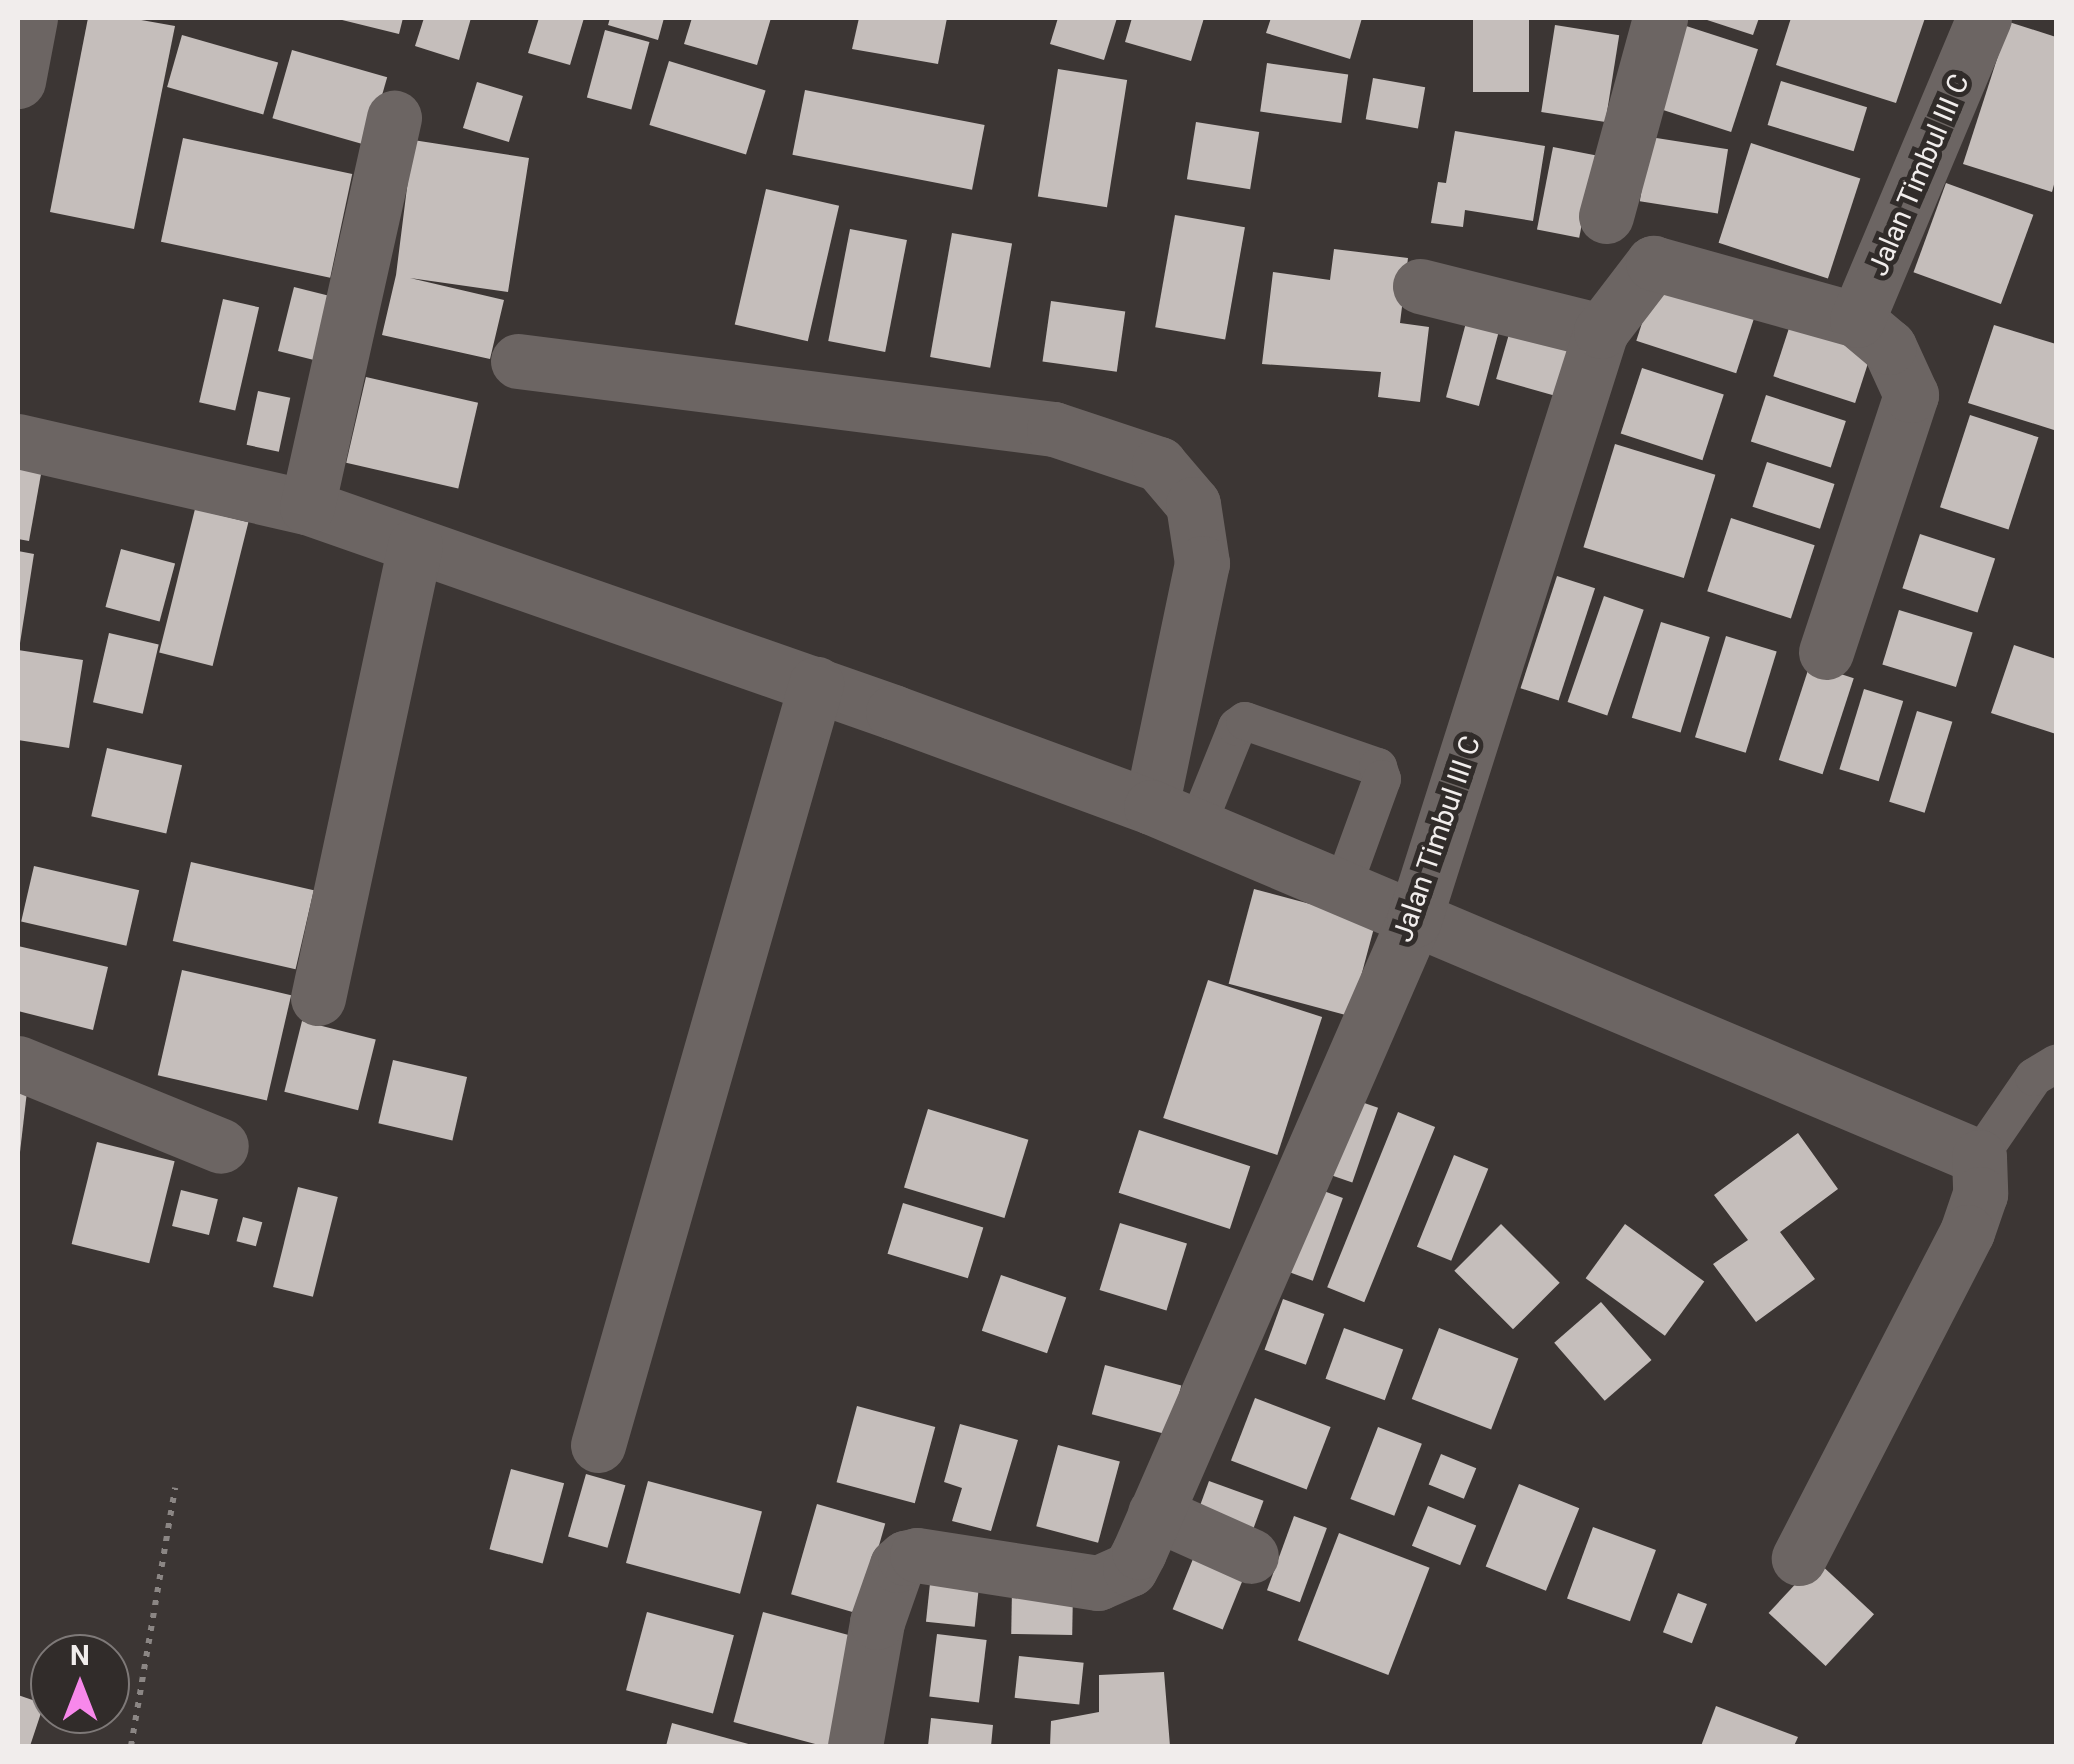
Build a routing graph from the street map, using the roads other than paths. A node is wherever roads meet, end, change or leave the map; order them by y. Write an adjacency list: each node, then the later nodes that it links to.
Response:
1 (30, 18): 4 (street)
2 (1660, 18): 6 (street)
3 (1984, 18): 8 (street, Jalan Timbul III C)
4 (18, 82)
5 (394, 118): 12 (street)
6 (1606, 216)
7 (1420, 286): 9 (street)
8 (1857, 320): 9 (street, Jalan Timbul III C); 14 (street)
9 (1601, 331): 18 (street, Jalan Timbul III C)
10 (518, 362): 16 (street)
11 (18, 442): 12 (street)
12 (307, 507): 13 (street)
13 (415, 545): 15 (street); 19 (street)
14 (1826, 652)
15 (816, 684): 16 (street); 24 (street)
16 (1174, 817): 17 (street); 17 (lane)
17 (1342, 889): 18 (street)
18 (1414, 920): 23 (street); 25 (street, Jalan Timbul III C)
19 (318, 998)
20 (18, 1063): 22 (street)
21 (2056, 1064): 23 (lane)
22 (221, 1146)
23 (1979, 1157): 27 (street)
24 (598, 1445)
25 (1155, 1513): 26 (street); 28 (street, Jalan Timbul III C)
26 (1252, 1556)
27 (1799, 1558)
28 (855, 1746)

